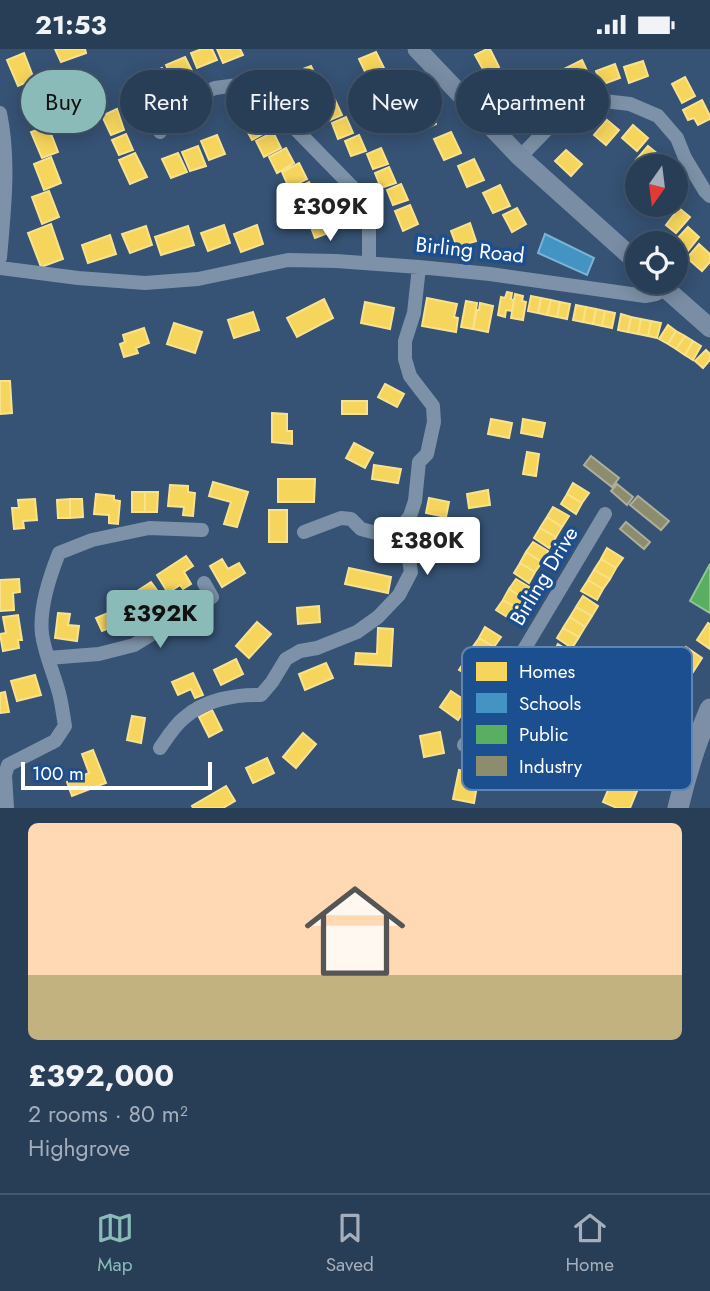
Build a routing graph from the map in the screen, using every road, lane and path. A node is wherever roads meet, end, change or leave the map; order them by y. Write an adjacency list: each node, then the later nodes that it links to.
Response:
1 (417, 49): 4 (main road)
2 (212, 89): 8 (street)
3 (0, 113): 7 (street)
4 (520, 157): 5 (street); 6 (main road)
5 (710, 196)
6 (625, 251)
7 (0, 258)
8 (369, 263): 9 (street, Birling Road); 10 (street, Birling Road)
9 (419, 267): 11 (street, Birling Road); 19 (street)
10 (0, 268)
11 (625, 293)
12 (631, 294): 13 (street, Birling Road)
13 (656, 294)
14 (672, 294): 15 (main road, Birling Road)
15 (710, 327)
16 (605, 514): 21 (street, Birling Drive)
17 (202, 530): 22 (street)
18 (304, 531): 19 (street)
19 (396, 534): 24 (street)
20 (204, 583): 22 (street)
21 (526, 647)
22 (48, 658): 27 (street)
23 (710, 709): 25 (main road)
24 (160, 748)
25 (692, 756)
26 (682, 790): 28 (main road)
27 (7, 808)
28 (678, 808)

